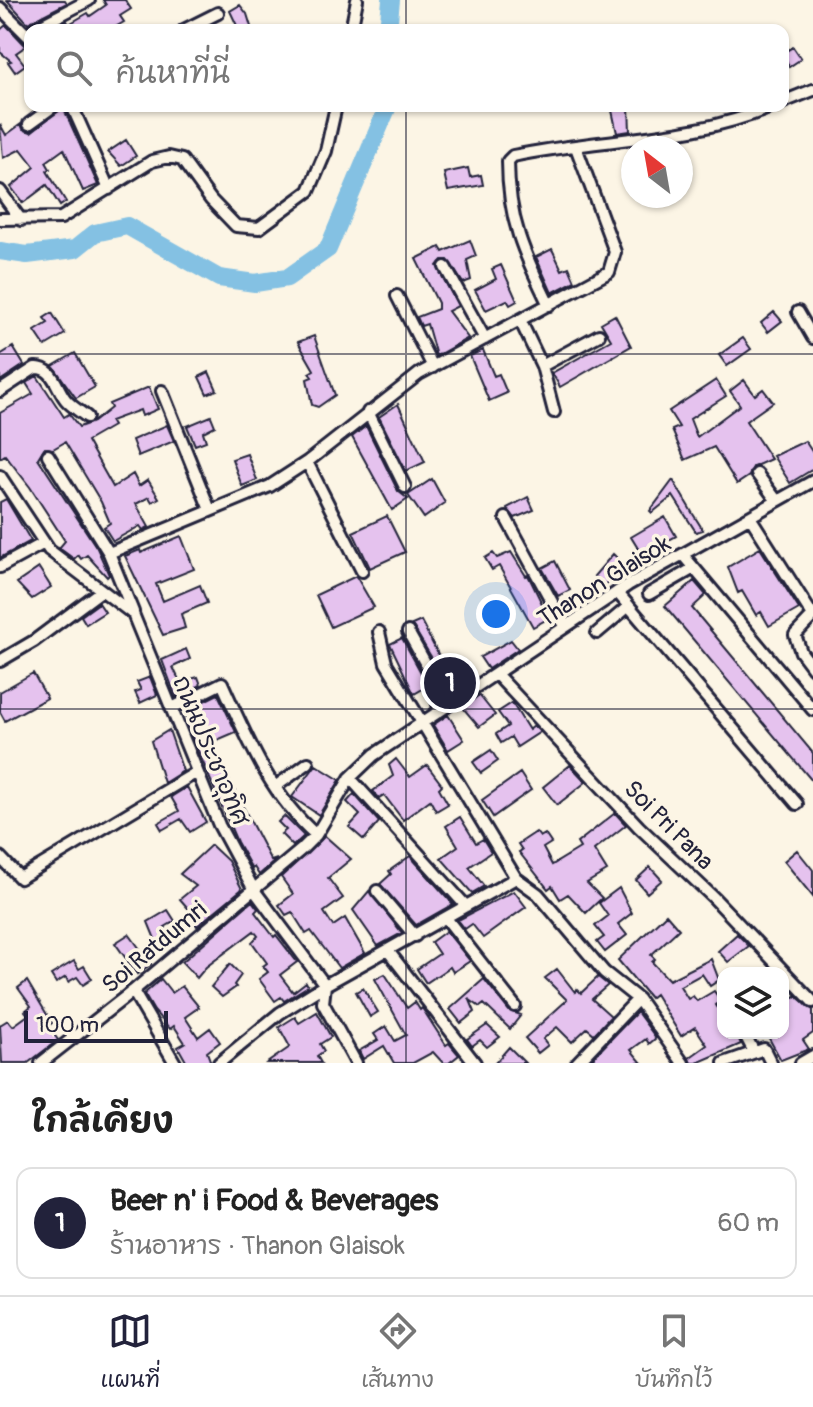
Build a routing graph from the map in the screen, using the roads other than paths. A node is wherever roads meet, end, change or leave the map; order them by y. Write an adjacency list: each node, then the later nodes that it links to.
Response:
1 (89, 0): 5 (street)
2 (357, 0): 7 (street)
3 (218, 13): 6 (street)
4 (3, 14): 8 (street)
5 (46, 24)
6 (196, 24)
7 (352, 24)
8 (24, 29)
9 (813, 90): 10 (street)
10 (789, 100)
11 (46, 112): 15 (street)
12 (75, 112): 17 (street)
13 (335, 112): 17 (street)
14 (760, 112): 16 (street)
15 (29, 124)
16 (576, 147): 23 (street); 23 (street)
17 (109, 189): 20 (street)
18 (0, 191): 20 (street)
19 (0, 219): 20 (street)
20 (21, 220)
21 (445, 267): 28 (street)
22 (397, 296): 30 (street)
23 (549, 305): 25 (street)
24 (798, 312): 27 (street)
25 (520, 320): 28 (street); 29 (street)
26 (599, 335): 29 (street)
27 (813, 338)
28 (485, 339): 30 (street)
29 (542, 366): 34 (street)
30 (433, 367): 33 (street)
31 (0, 391): 35 (street)
32 (162, 391): 44 (street)
33 (368, 412): 37 (street); 41 (street)
34 (554, 412)
35 (87, 417)
36 (48, 455): 48 (street, ถนนประชาอุทิศ)
37 (307, 462): 44 (street); 52 (street)
38 (757, 474): 43 (street)
39 (0, 476): 42 (street)
40 (813, 481): 43 (street, Thanon Glaisok)
41 (405, 487)
42 (4, 489): 47 (street)
43 (777, 501): 45 (street, Thanon Glaisok)
44 (210, 510): 48 (street)
45 (750, 517): 49 (street, Thanon Glaisok); 58 (street)
46 (506, 518): 59 (street)
47 (44, 543): 50 (street); 53 (street)
48 (109, 553): 57 (street, ถนนประชาอุทิศ)
49 (683, 555): 51 (street); 54 (street, Thanon Glaisok)
50 (0, 567)
51 (694, 568): 55 (street); 68 (street)
52 (362, 571)
53 (101, 591): 57 (street); 63 (street)
54 (617, 592): 56 (street); 59 (street, Thanon Glaisok)
55 (649, 594)
56 (629, 606): 62 (street); 74 (street)
57 (133, 614): 66 (street, ถนนประชาอุทิศ)
58 (813, 616): 64 (street)
59 (565, 626): 65 (street, Thanon Glaisok)
60 (379, 632): 69 (street)
61 (408, 632): 67 (street)
62 (597, 633)
63 (0, 661)
64 (813, 668)
65 (497, 675): 67 (street, Thanon Glaisok); 87 (street, Soi Pri Pana)
66 (172, 708): 71 (street, ถนนประชาอุทิศ); 73 (street)
67 (439, 709): 69 (street, Thanon Glaisok)
68 (813, 710)
69 (423, 720): 72 (street, Thanon Glaisok); 77 (street)
70 (308, 763): 73 (street)
71 (197, 772): 76 (street); 78 (street, ถนนประชาอุทิศ)
72 (350, 778): 75 (street, Thanon Glaisok); 80 (street)
73 (275, 787): 75 (street)
74 (797, 804)
75 (316, 835): 78 (street, Thanon Glaisok)
76 (0, 857)
77 (516, 878): 80 (street); 86 (street)
78 (254, 890): 84 (street, ถนนประชาอุทิศ); 85 (street, Soi Ratdumri)
79 (377, 891): 82 (street)
80 (466, 906): 81 (street)
81 (446, 918): 82 (street); 88 (street)
82 (415, 936): 83 (street)
83 (389, 952): 84 (street); 96 (street)
84 (325, 985): 94 (street); 95 (street, ถนนประชาอุทิศ)
85 (133, 991): 92 (street, Soi Ratdumri); 93 (street)
86 (638, 999): 97 (street); 98 (street)
87 (813, 1002)
88 (515, 1006)
89 (747, 1039): 90 (street)
90 (753, 1050): 99 (street); 100 (street)
91 (813, 1056): 101 (street)
92 (41, 1063)
93 (175, 1063)
94 (219, 1063)
95 (356, 1063)
96 (475, 1063)
97 (577, 1063)
98 (683, 1063)
99 (724, 1063)
100 (771, 1063)
101 (801, 1063)

